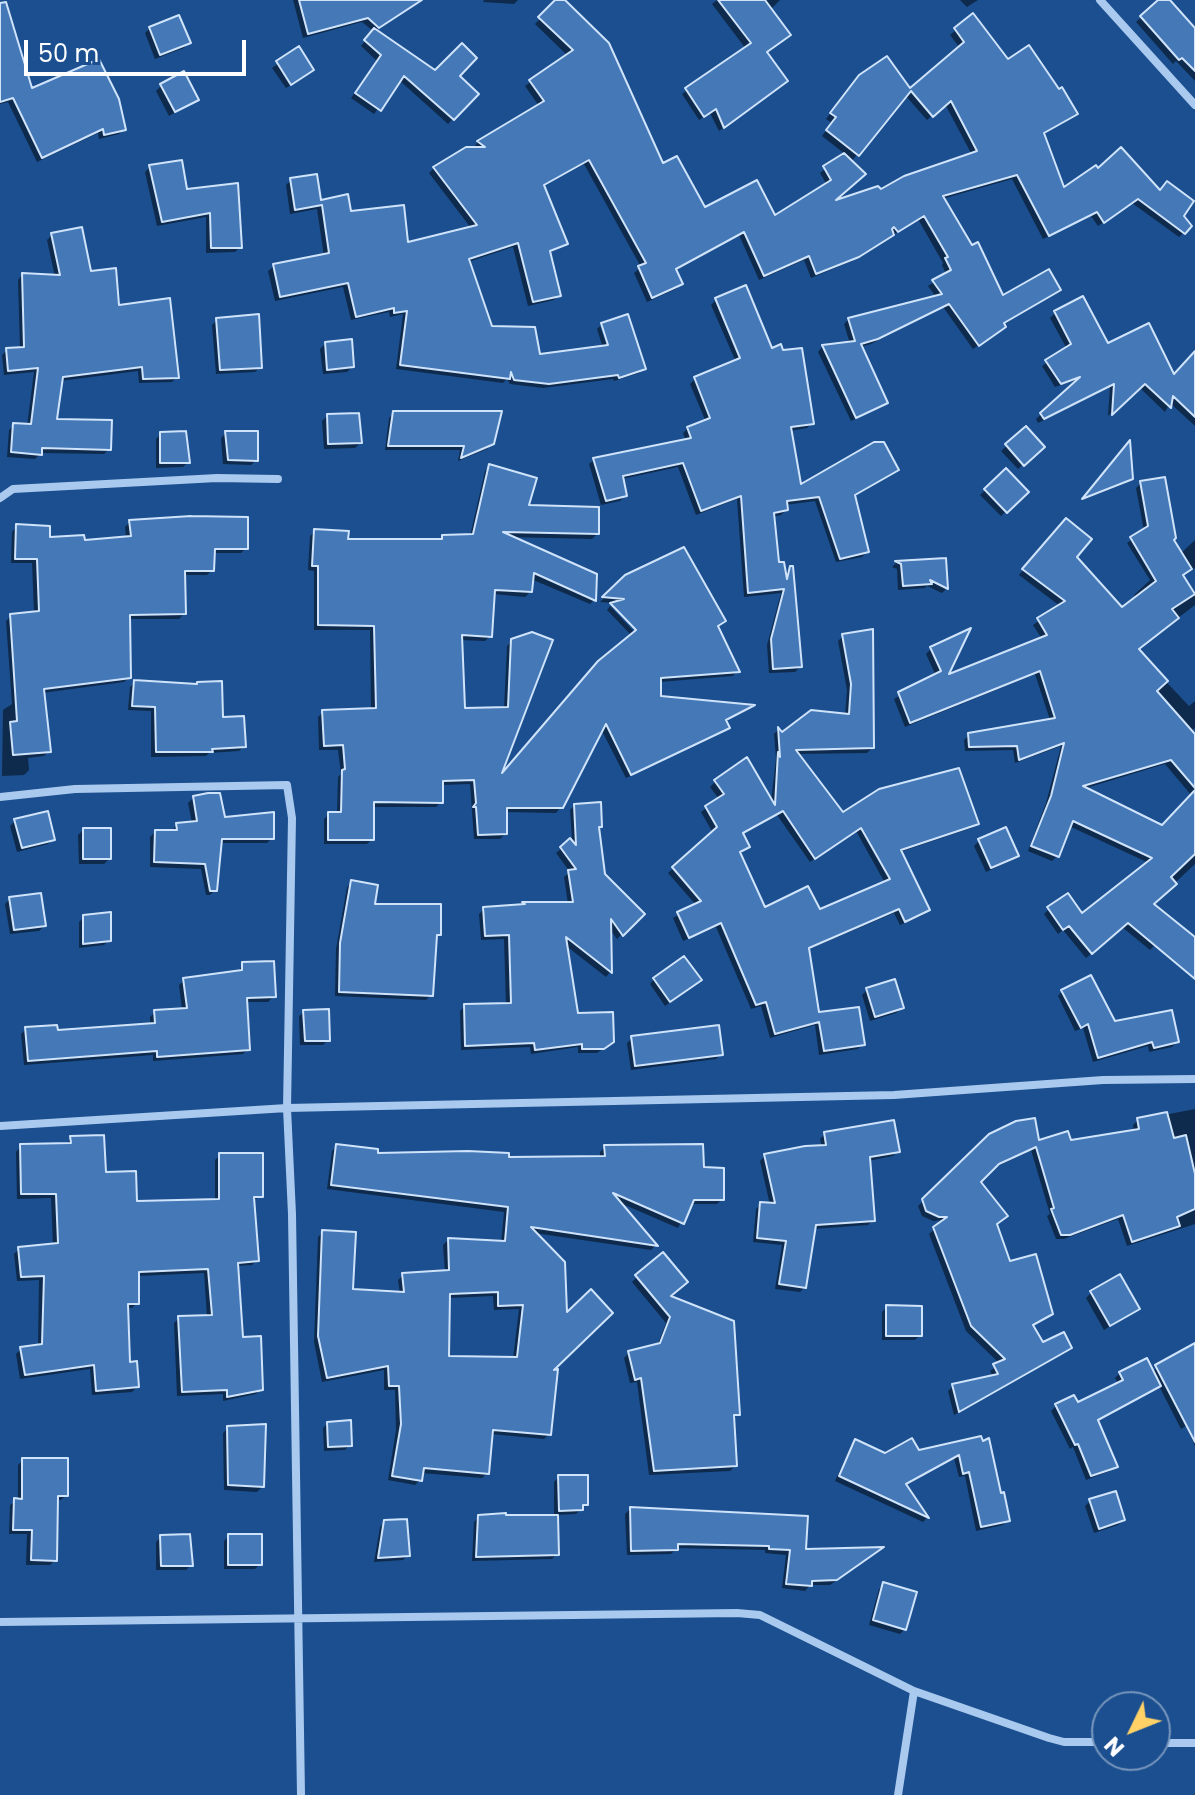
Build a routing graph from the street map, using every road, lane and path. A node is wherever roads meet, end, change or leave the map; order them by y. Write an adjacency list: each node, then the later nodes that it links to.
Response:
1 (1100, 0): 2 (street)
2 (1195, 105)
3 (278, 479): 4 (street)
4 (0, 498)
5 (0, 797): 7 (street)
6 (1195, 1079): 7 (street)
7 (287, 1108): 8 (street); 9 (street)
8 (0, 1126)
9 (299, 1618): 10 (street); 11 (street); 15 (street)
10 (0, 1622)
11 (914, 1691): 12 (street); 16 (street)
12 (1091, 1742)
13 (1171, 1743): 14 (street)
14 (1195, 1743)
15 (301, 1795)
16 (898, 1795)

